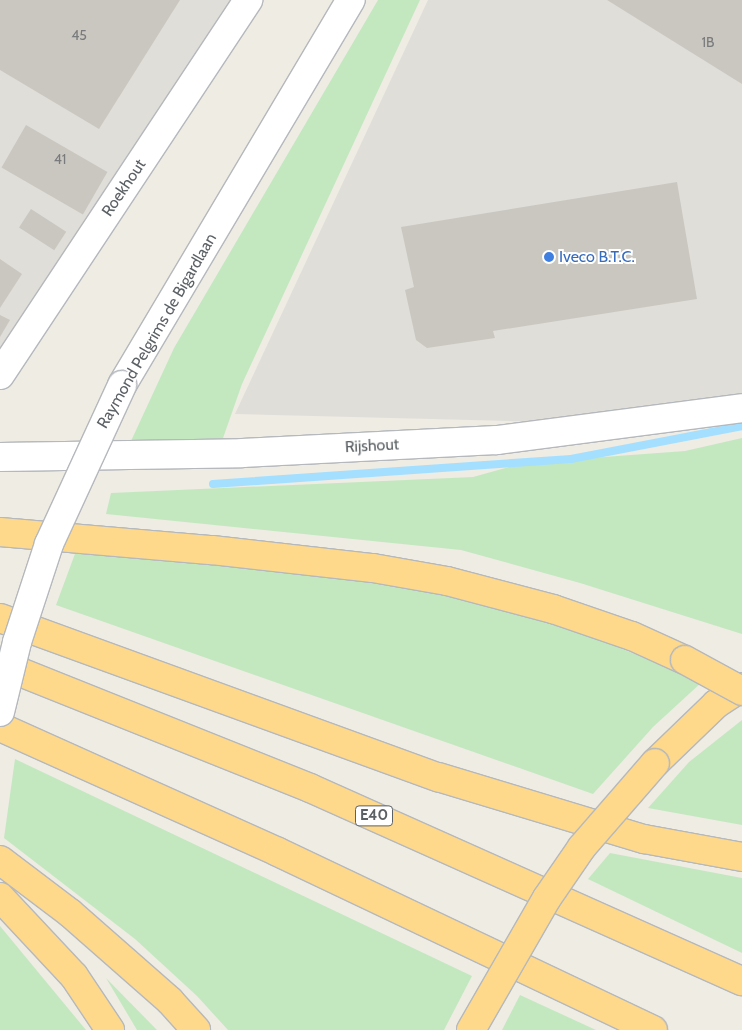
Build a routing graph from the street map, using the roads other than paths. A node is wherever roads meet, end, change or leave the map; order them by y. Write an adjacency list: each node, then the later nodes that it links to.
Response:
1 (248, 0): 3 (street, Roekhout)
2 (351, 0): 10 (street, Raymond Pelgrims de Bigardlaan, bridge)
3 (0, 375)
4 (742, 408): 5 (street, Rijshout)
5 (0, 457)
6 (0, 532): 9 (highway, bridge)
7 (0, 618): 12 (highway)
8 (0, 664): 15 (highway, E40)
9 (742, 689): 18 (highway, bridge)
10 (0, 712)
11 (0, 727): 19 (highway)
12 (742, 856)
13 (0, 860): 17 (highway)
14 (0, 897): 16 (highway)
15 (742, 981)
16 (110, 1030)
17 (196, 1030)
18 (471, 1030)
19 (653, 1030)

